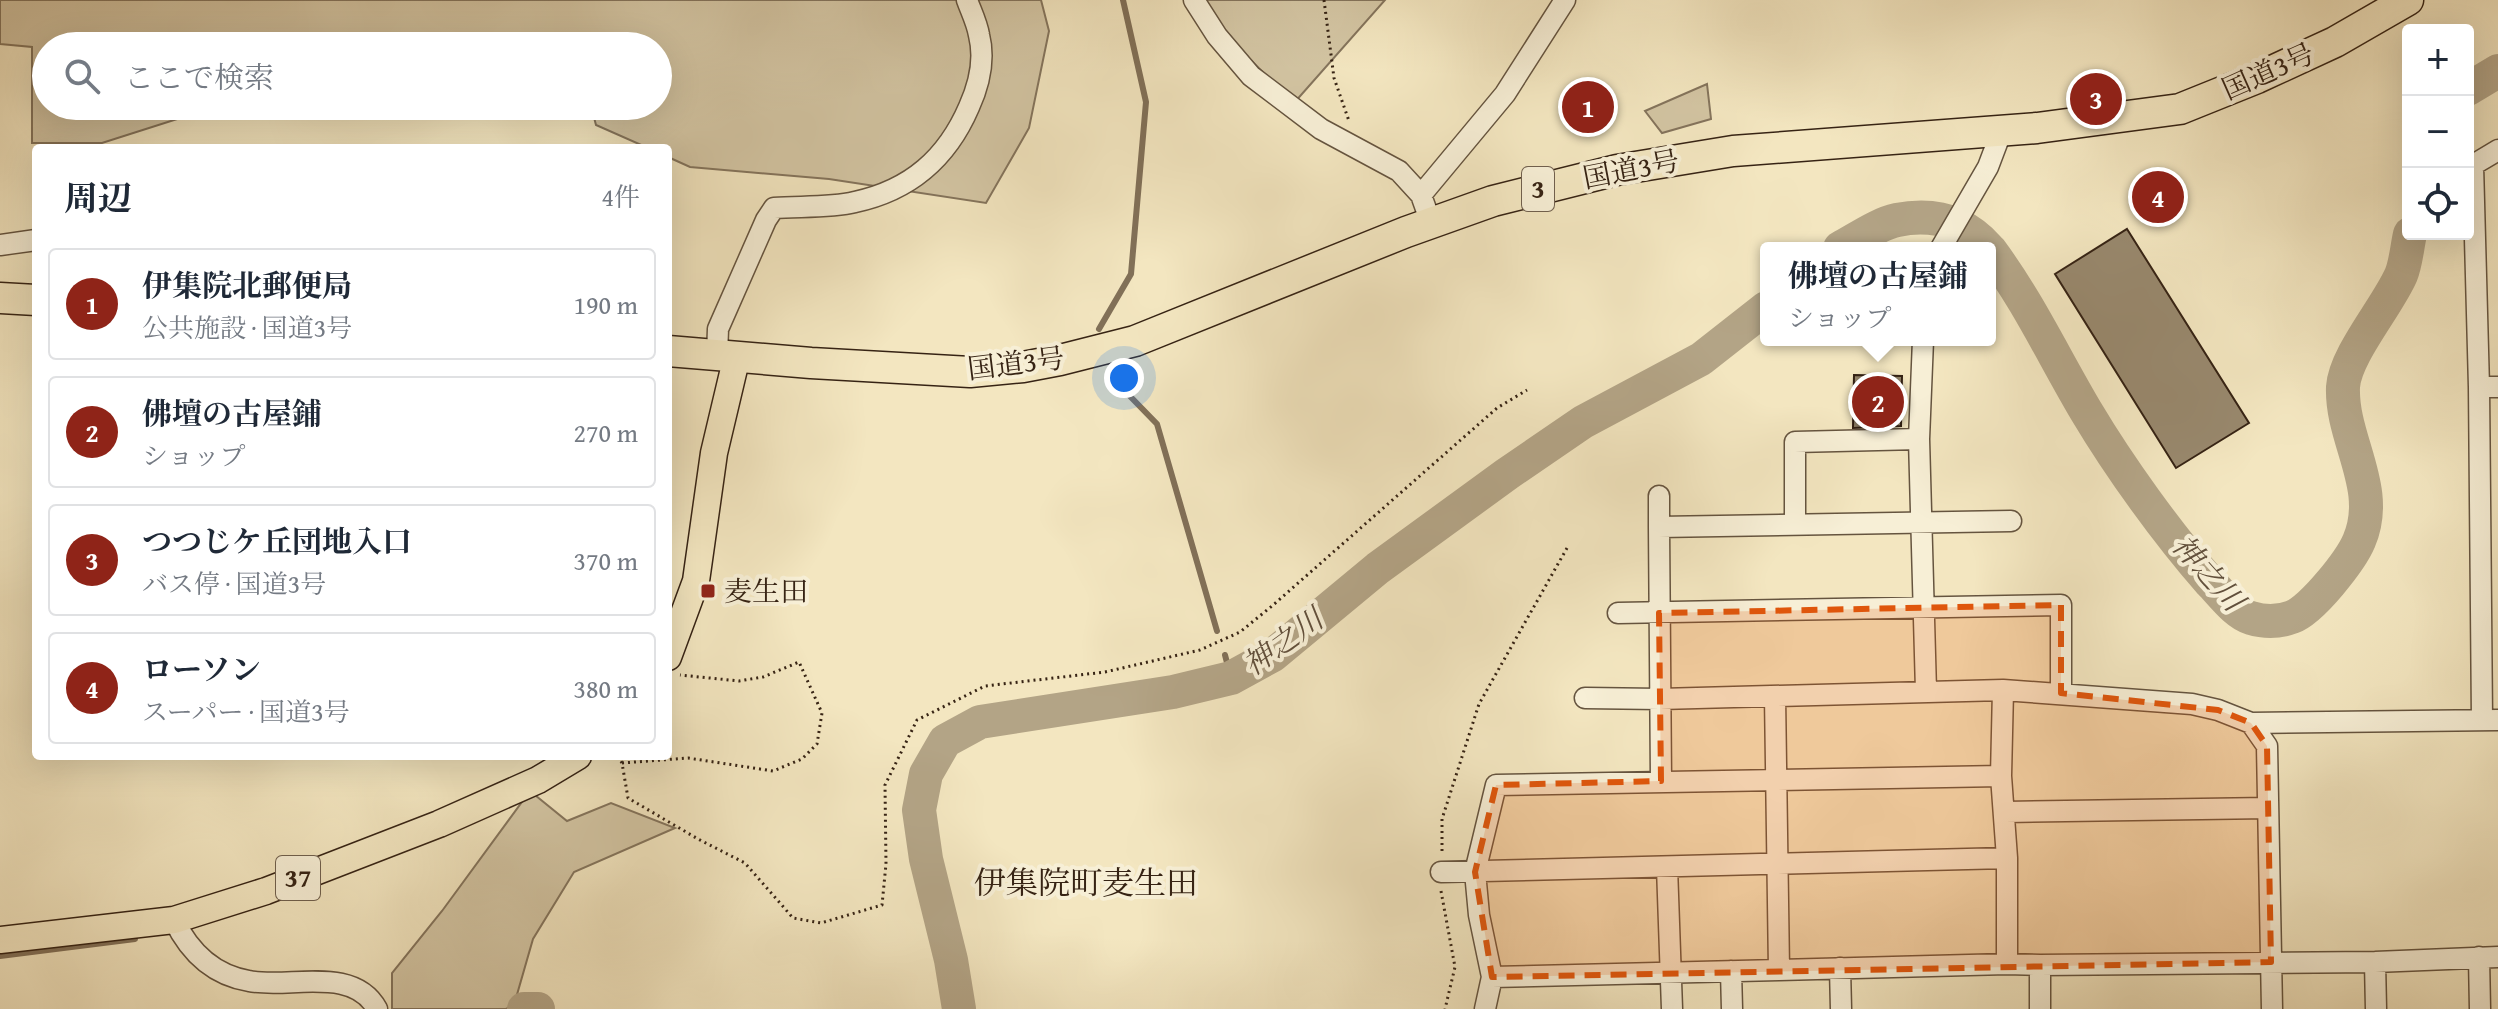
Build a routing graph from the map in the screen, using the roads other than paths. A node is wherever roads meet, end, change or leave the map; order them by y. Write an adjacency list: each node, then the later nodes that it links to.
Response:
1 (967, 0): 15 (street)
2 (1194, 0): 7 (street)
3 (1565, 0): 7 (street)
4 (2408, 0): 5 (highway, 国道3号 / 3)
5 (2002, 130): 7 (highway, 国道3号 / 3); 9 (street)
6 (2498, 150): 16 (street)
7 (1426, 209): 15 (highway, 国道3号 / 3)
8 (32, 241): 10 (street)
9 (1945, 242)
10 (0, 245)
11 (0, 298): 12 (highway)
12 (32, 300)
13 (1923, 346): 17 (street)
14 (672, 351): 15 (highway, 国道3号 / 3)
15 (727, 356): 26 (main road)
16 (2488, 387): 33 (street)
17 (1919, 439): 20 (street); 21 (street)
18 (1659, 496): 22 (street)
19 (2011, 521): 20 (street)
20 (1923, 522): 21 (street); 23 (street)
21 (1795, 524): 22 (street)
22 (1659, 527): 25 (street)
23 (1923, 608): 25 (street); 28 (street); 29 (street)
24 (1618, 613): 25 (street)
25 (1659, 613): 32 (street)
26 (672, 646)
27 (2003, 690): 28 (street); 29 (street); 36 (street)
28 (1926, 691): 30 (street)
29 (2061, 693): 34 (street)
30 (1775, 696): 32 (street); 38 (street)
31 (1585, 698): 32 (street)
32 (1660, 699): 37 (street)
33 (2490, 720): 34 (street)
34 (2251, 723): 39 (street)
35 (571, 760): 46 (main road, 37)
36 (2001, 776): 38 (street); 40 (street)
37 (1661, 781): 38 (street); 45 (street)
38 (1776, 781): 42 (street)
39 (2268, 808): 40 (street); 49 (street)
40 (2006, 812): 41 (street)
41 (2007, 858): 42 (street); 51 (street)
42 (1778, 862): 43 (street); 54 (street)
43 (1667, 867): 45 (street); 56 (street)
44 (1441, 872): 45 (street)
45 (1475, 872): 57 (street)
46 (174, 920): 47 (main road, 37); 58 (street)
47 (0, 940)
48 (2489, 957): 50 (street); 66 (street)
49 (2271, 962): 50 (street); 52 (street); 64 (street)
50 (2375, 962): 65 (street)
51 (2007, 964): 52 (street); 53 (street)
52 (2040, 965): 63 (street)
53 (1840, 968): 54 (street); 62 (street)
54 (1779, 970): 55 (street)
55 (1731, 971): 56 (street); 61 (street)
56 (1671, 973): 57 (street); 60 (street)
57 (1492, 977): 59 (street)
58 (377, 1008)
59 (1485, 1009)
60 (1672, 1009)
61 (1732, 1009)
62 (1841, 1009)
63 (2040, 1009)
64 (2272, 1009)
65 (2376, 1009)
66 (2480, 1009)

